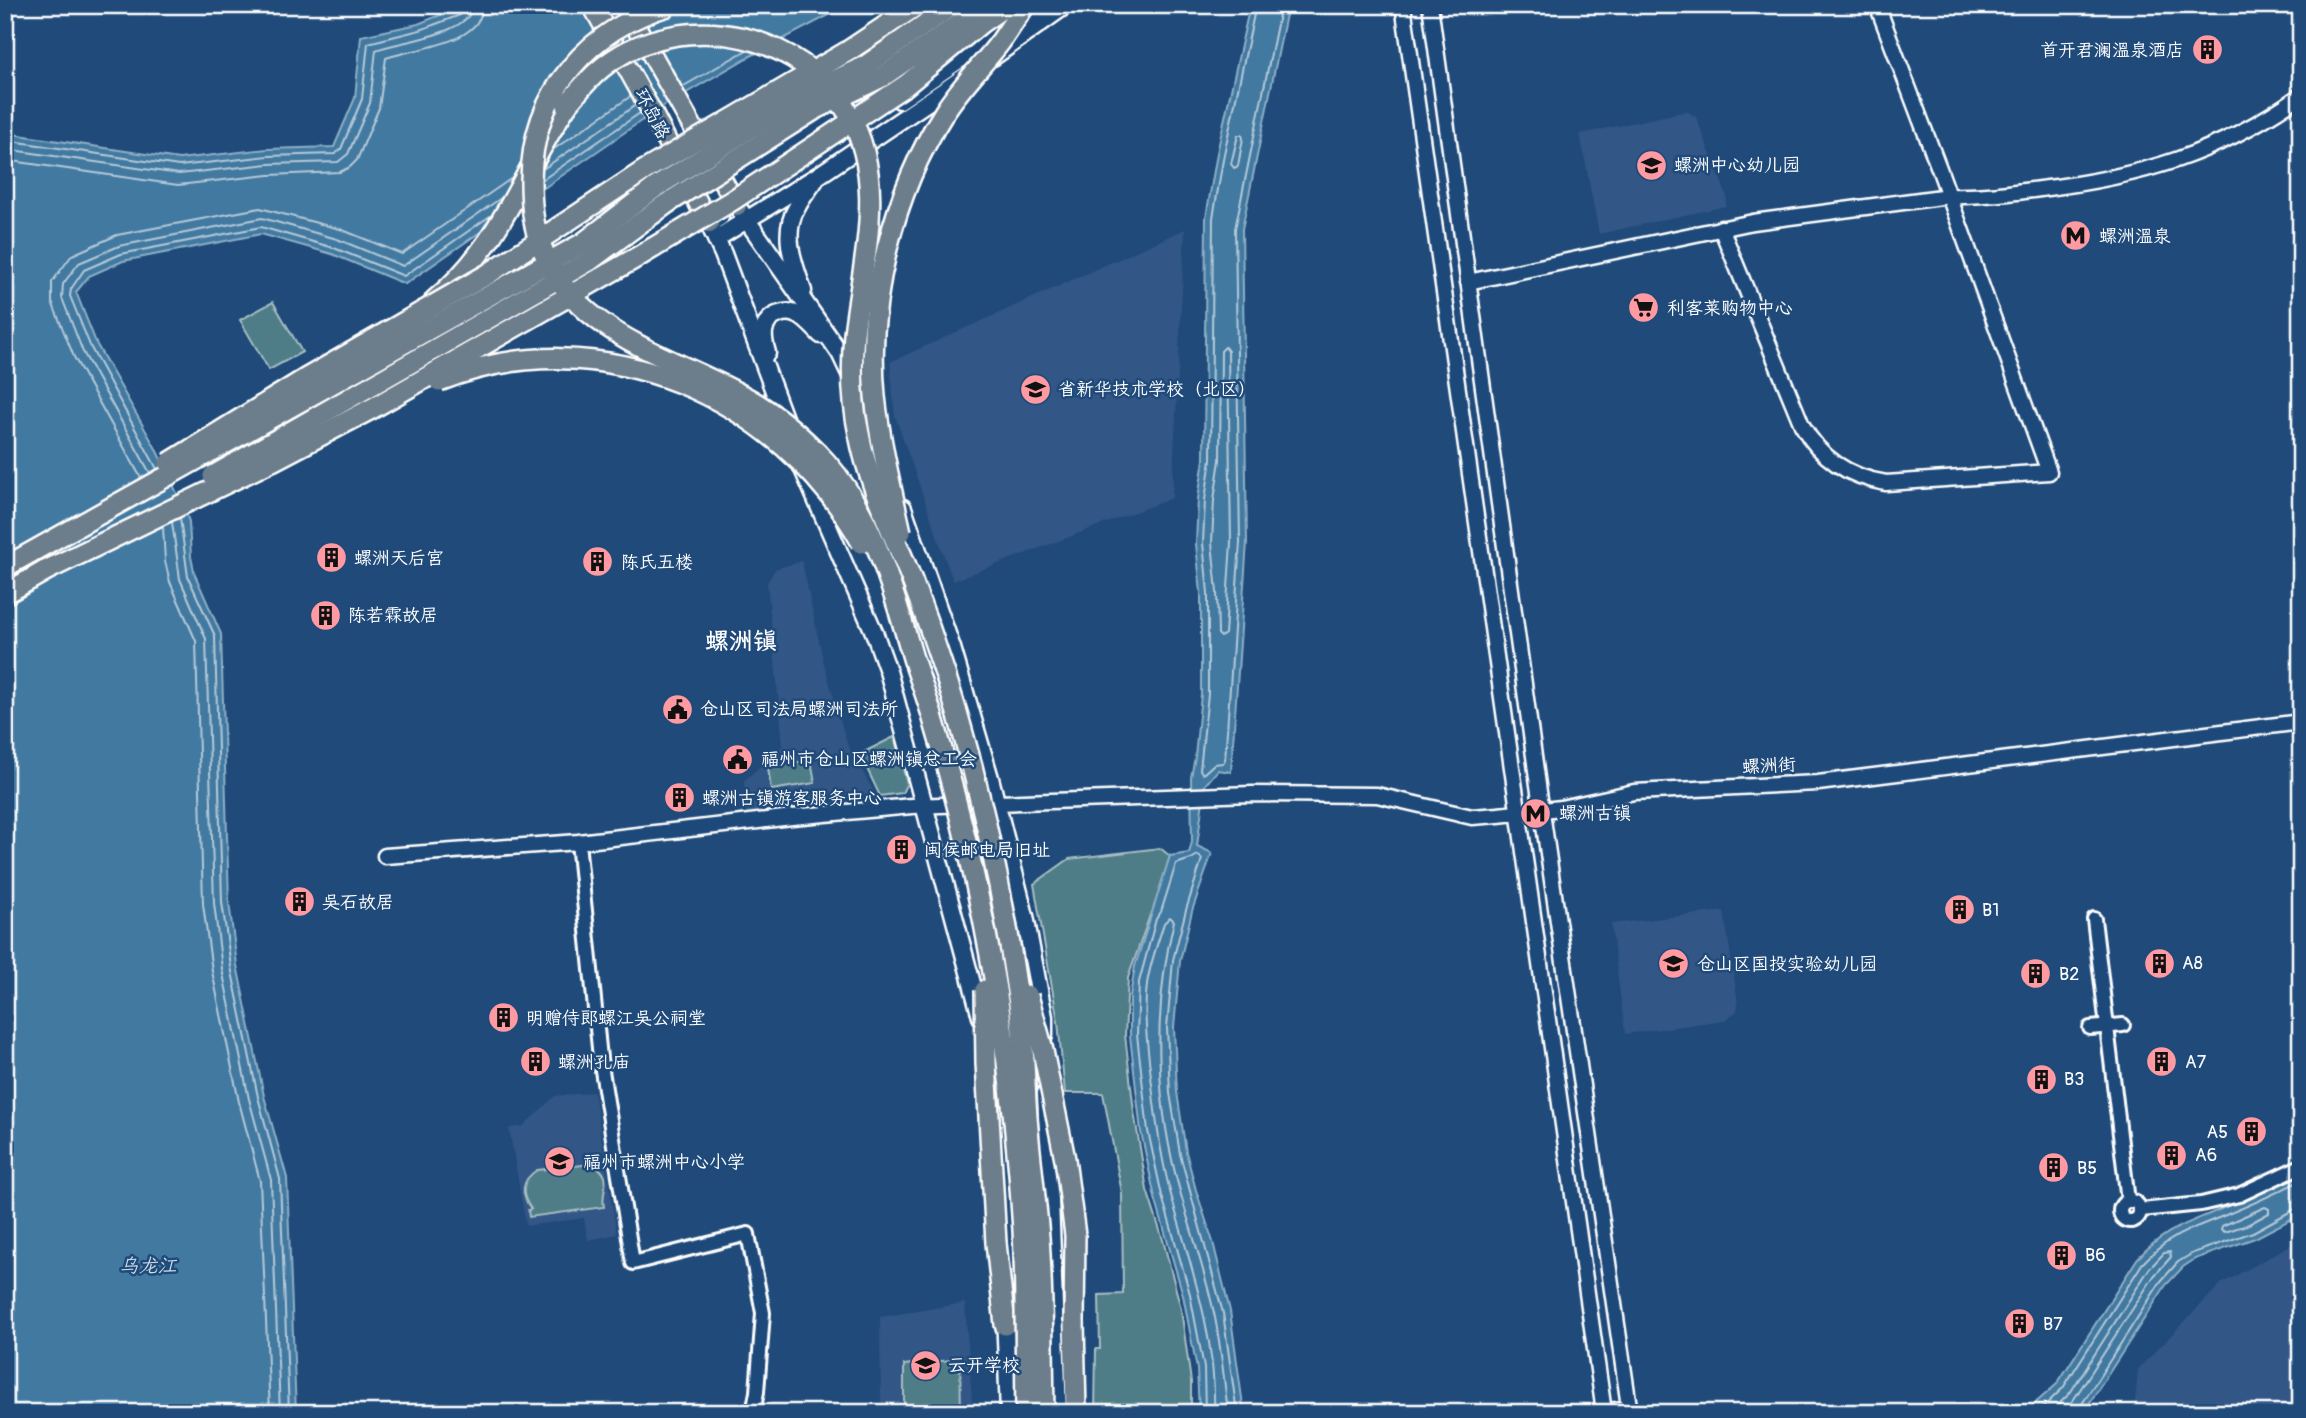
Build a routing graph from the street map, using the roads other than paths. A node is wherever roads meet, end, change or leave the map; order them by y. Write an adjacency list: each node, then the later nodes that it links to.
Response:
1 (592, 5): 19 (main road, 环岛路, bridge)
2 (624, 5): 17 (main road, 环岛路, bridge)
3 (671, 5): 31 (highway, bridge)
4 (917, 5): 22 (highway, bridge)
5 (953, 5): 26 (highway, bridge)
6 (986, 5): 28 (highway, bridge)
7 (1007, 5): 25 (highway, bridge)
8 (1025, 5): 29 (highway, bridge)
9 (1040, 5): 17 (main road)
10 (1066, 5): 15 (main road)
11 (1403, 5): 36 (street)
12 (1430, 5): 20 (street)
13 (1877, 5): 16 (street)
14 (2301, 95): 16 (street)
15 (818, 175): 17 (main road); 21 (main road)
16 (1949, 196): 18 (street); 18 (street)
17 (741, 213): 19 (main road); 21 (main road)
18 (1721, 228): 20 (street)
19 (713, 232): 24 (main road)
20 (1468, 282): 35 (street)
21 (807, 304): 23 (main road)
22 (423, 309): 26 (highway, bridge); 29 (highway, bridge)
23 (840, 353): 24 (main road); 33 (main road)
24 (779, 406): 34 (main road)
25 (373, 408): 28 (highway, bridge); 31 (highway, bridge)
26 (26, 555): 27 (highway, bridge)
27 (5, 567)
28 (45, 571): 30 (highway)
29 (913, 584): 40 (highway, bridge)
30 (5, 594)
31 (913, 658): 41 (highway, bridge)
32 (2301, 722): 35 (street, 螺洲街)
33 (997, 805): 34 (street, 螺洲街); 36 (street, 螺洲街); 55 (main road)
34 (925, 806): 37 (street, 螺洲街); 48 (main road)
35 (1542, 811): 36 (street, 螺洲街); 49 (street)
36 (1517, 813): 50 (street)
37 (578, 842): 38 (street, 螺洲街); 51 (street)
38 (385, 856)
39 (2094, 919): 43 (street)
40 (1006, 927): 54 (highway, bridge); 56 (highway, bridge)
41 (985, 936): 48 (highway, bridge); 53 (highway, bridge)
42 (2123, 1025): 43 (street)
43 (2107, 1026): 44 (street); 46 (street)
44 (2090, 1028)
45 (2301, 1166): 47 (street)
46 (2128, 1201): 47 (street); 47 (street)
47 (2141, 1210)
48 (1005, 1325): 52 (main road)
49 (1630, 1410): 50 (street)
50 (1604, 1412)
51 (753, 1413)
52 (1009, 1413)
53 (1026, 1413)
54 (1044, 1413)
55 (1058, 1413)
56 (1076, 1413)

